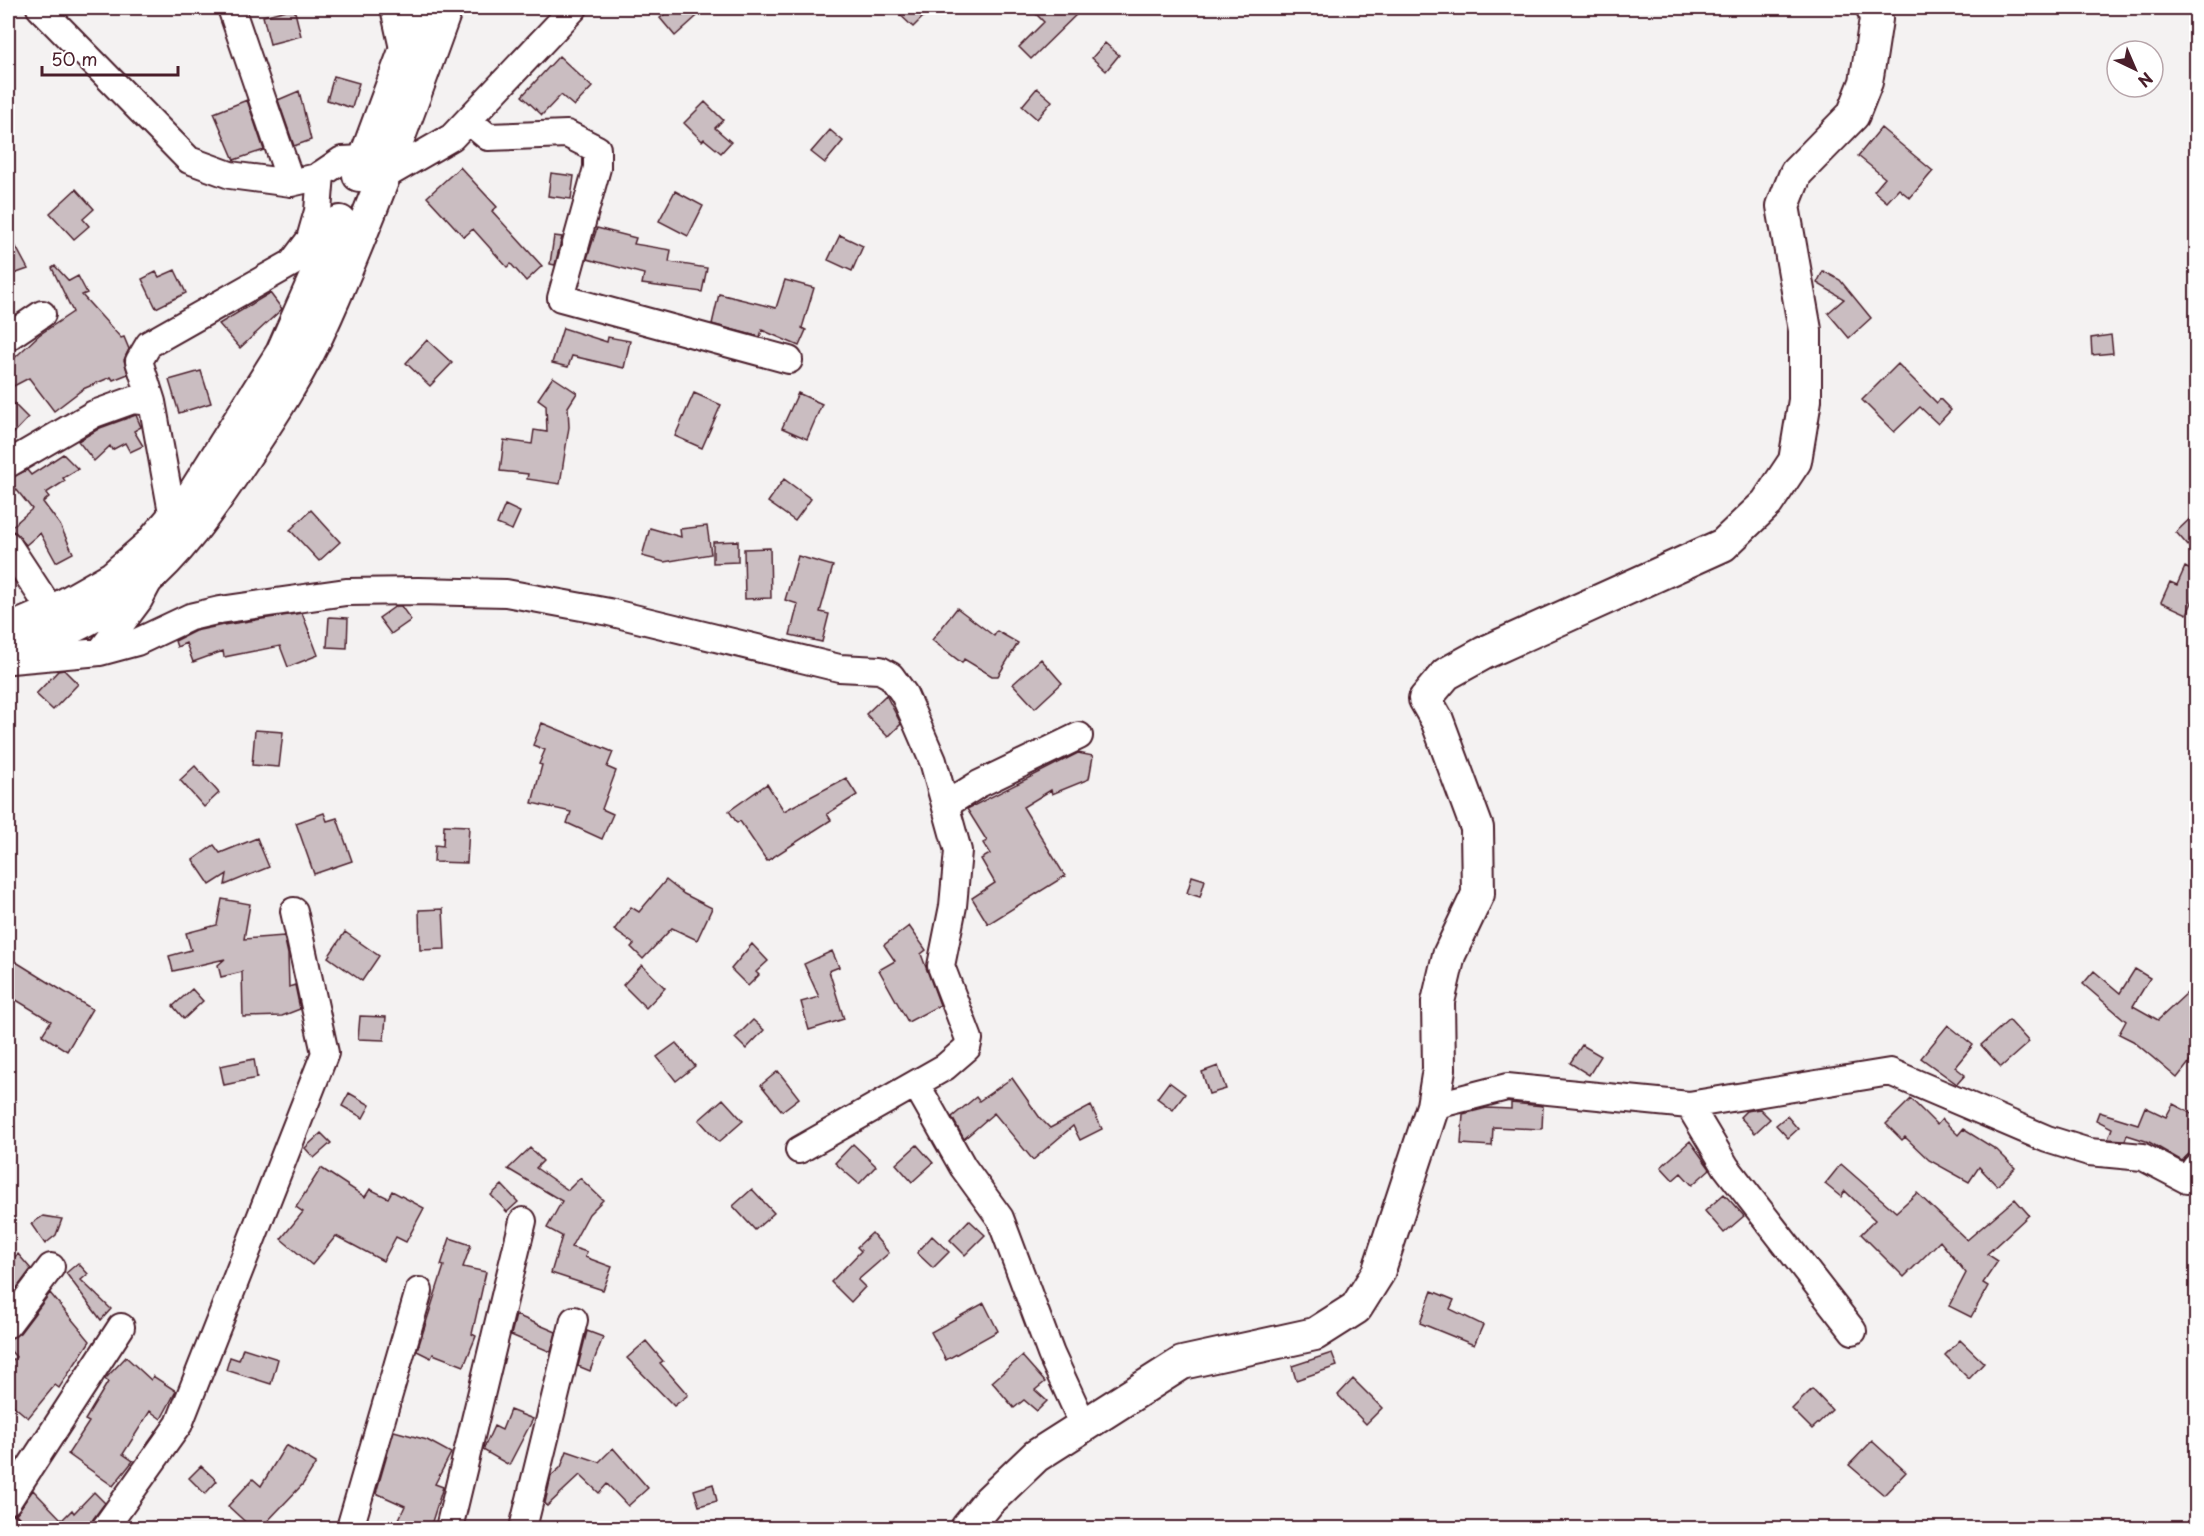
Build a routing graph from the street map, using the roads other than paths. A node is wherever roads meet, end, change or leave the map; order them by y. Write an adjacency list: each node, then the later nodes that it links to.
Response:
1 (40, 8): 13 (street)
2 (231, 8): 13 (street)
3 (394, 8): 8 (street)
4 (421, 8): 8 (main road)
5 (446, 8): 9 (main road)
6 (574, 8): 10 (street)
7 (1873, 8): 31 (main road)
8 (404, 53): 9 (main road)
9 (398, 103): 11 (main road)
10 (469, 121): 11 (street); 16 (street)
11 (373, 169): 12 (street); 19 (main road); 21 (main road)
12 (321, 174): 13 (street); 17 (street)
13 (291, 183)
14 (42, 315): 15 (street)
15 (8, 337)
16 (789, 360)
17 (152, 402): 18 (street); 19 (street)
18 (8, 464)
19 (173, 518): 22 (main road)
20 (8, 545): 22 (street)
21 (147, 577): 24 (street); 25 (main road)
22 (52, 612): 23 (main road)
23 (8, 631)
24 (100, 652): 26 (street); 28 (street)
25 (8, 656)
26 (8, 660)
27 (1079, 736): 28 (street)
28 (947, 804): 30 (street)
29 (294, 911): 44 (street)
30 (916, 1084): 33 (street); 42 (street)
31 (1433, 1106): 32 (street); 42 (main road)
32 (1689, 1106): 34 (street); 41 (street)
33 (799, 1150)
34 (2196, 1167)
35 (523, 1221): 46 (street)
36 (51, 1267): 39 (street)
37 (419, 1291): 45 (street)
38 (574, 1320): 47 (street)
39 (8, 1324)
40 (121, 1327): 43 (street)
41 (1853, 1331)
42 (1084, 1426): 48 (main road)
43 (8, 1501)
44 (105, 1528)
45 (350, 1528)
46 (449, 1528)
47 (523, 1528)
48 (966, 1528)

